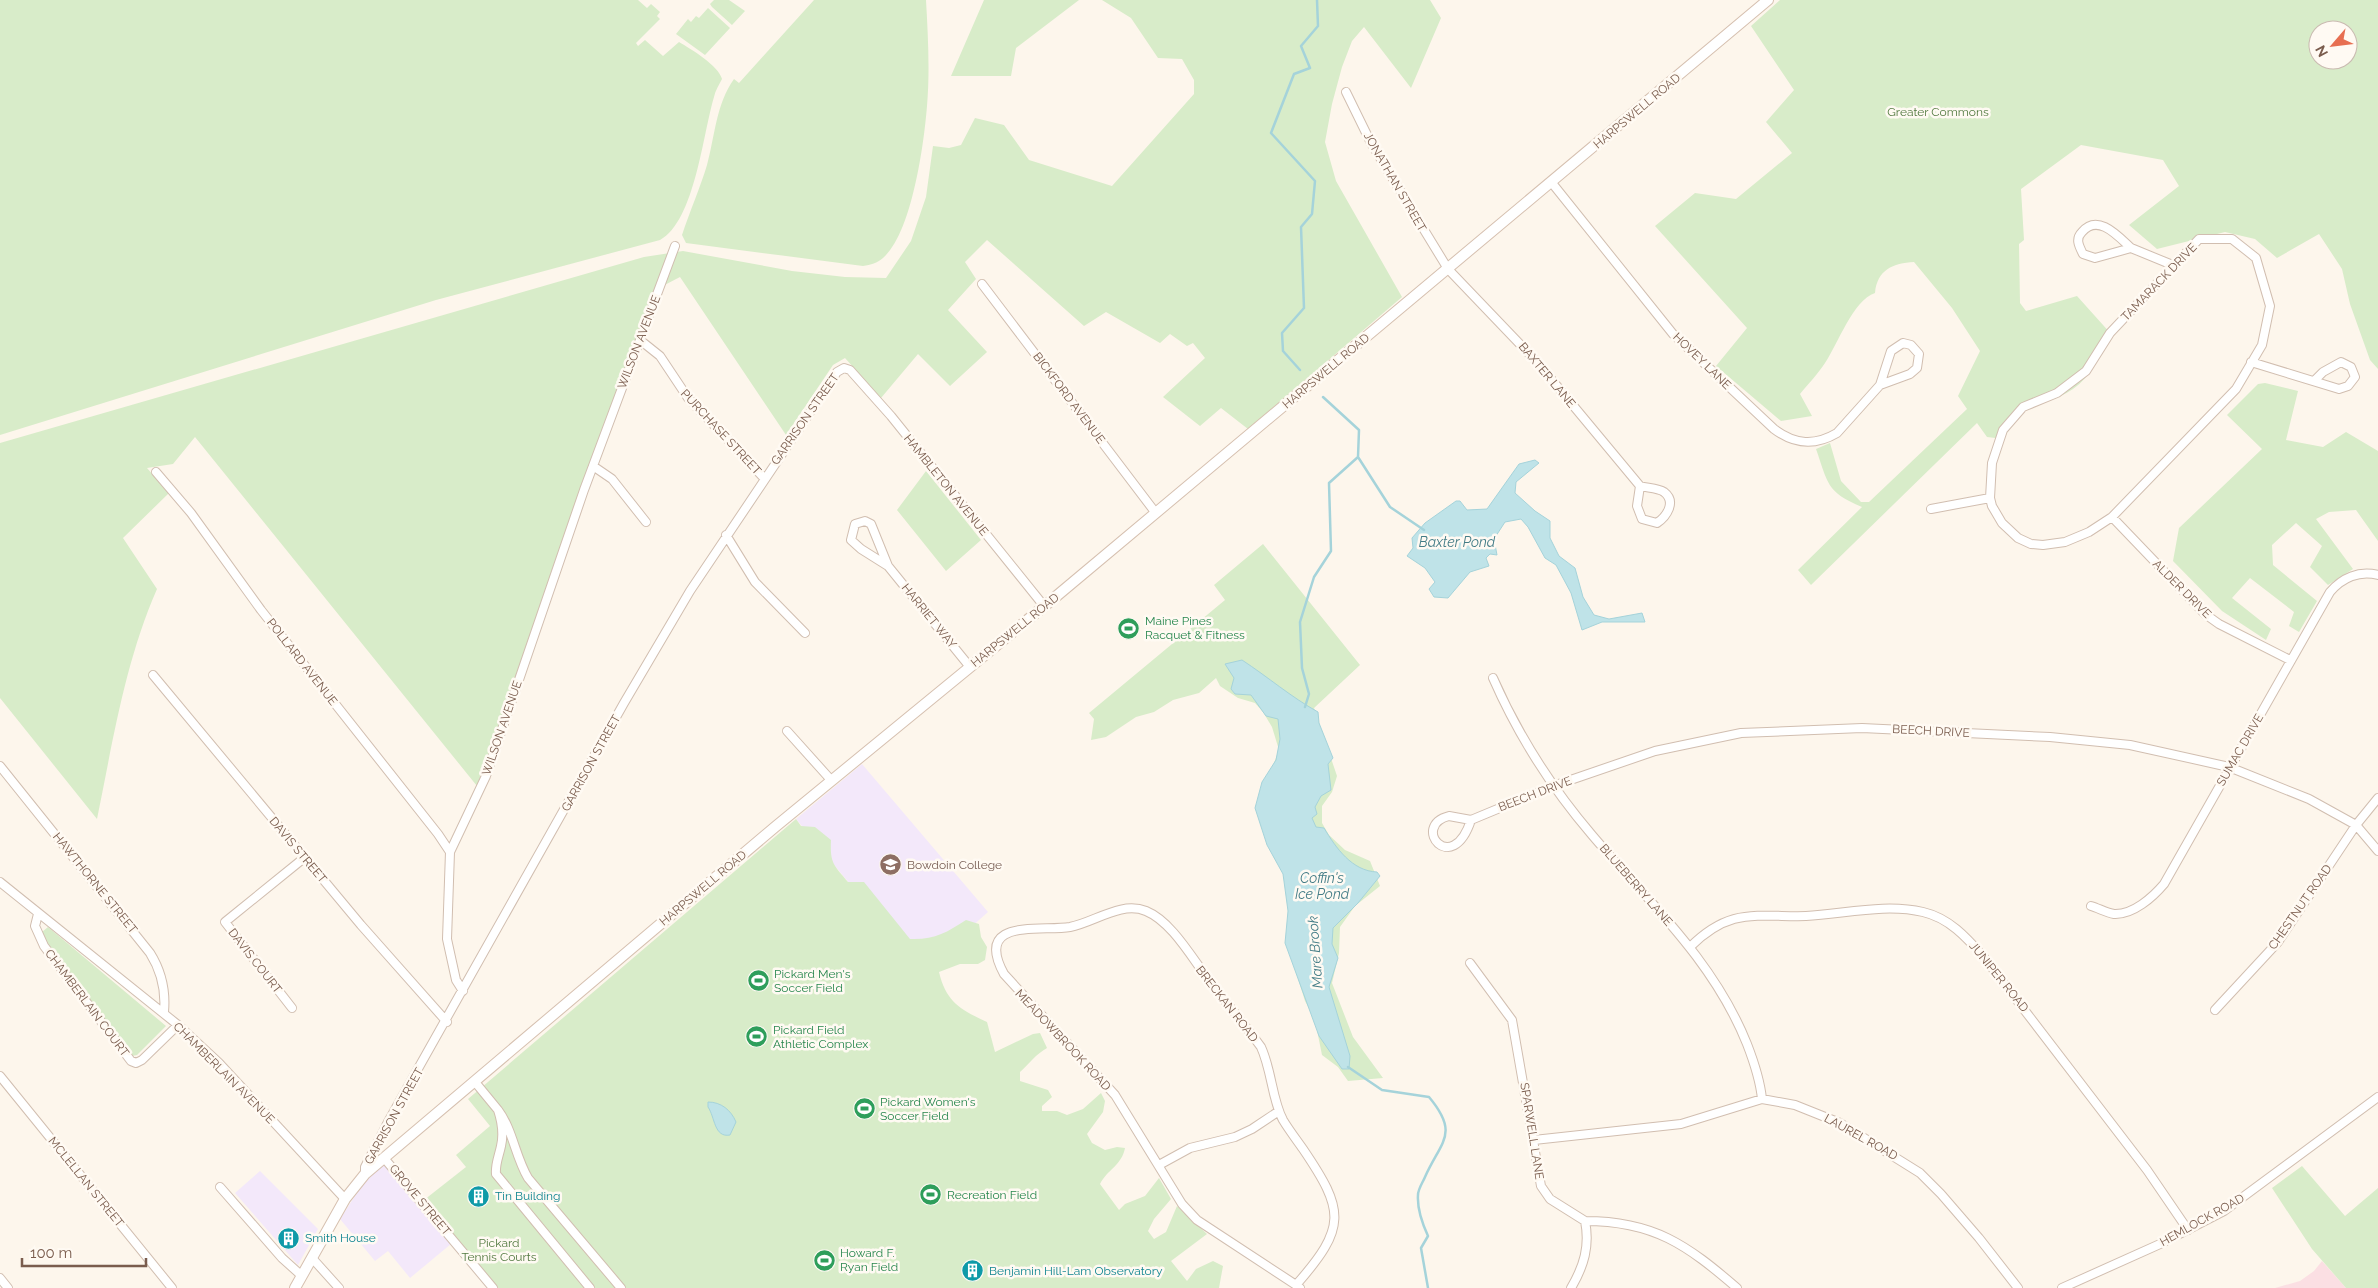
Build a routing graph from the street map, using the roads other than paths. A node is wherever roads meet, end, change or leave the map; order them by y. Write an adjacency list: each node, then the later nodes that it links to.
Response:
1 (1768, 0): 3 (main road, HARPSWELL ROAD)
2 (1346, 92): 7 (street, JONATHAN STREET)
3 (1552, 183): 7 (main road, HARPSWELL ROAD); 13 (street, HOVEY LANE)
4 (675, 246): 9 (street, WILSON AVENUE)
5 (2131, 248): 5 (street); 6 (street)
6 (2175, 266): 10 (street, TAMARACK DRIVE); 18 (street, TAMARACK DRIVE)
7 (1448, 269): 17 (street, BAXTER LANE); 20 (main road, HARPSWELL ROAD)
8 (982, 284): 20 (street, BICKFORD AVENUE)
9 (640, 340): 14 (street, WILSON AVENUE); 16 (street, PURCHASE STREET)
10 (2251, 362): 12 (street); 21 (street, TAMARACK DRIVE)
11 (844, 368): 16 (street, GARRISON STREET); 26 (street, HAMBLETON AVENUE)
12 (2316, 380): 12 (street)
13 (1880, 385): 13 (street, HOVEY LANE)
14 (593, 466): 22 (street); 41 (street, WILSON AVENUE)
15 (156, 472): 41 (street, POLLARD AVENUE)
16 (764, 478): 23 (street, GARRISON STREET)
17 (1640, 486): 17 (street)
18 (1990, 498): 19 (street); 21 (street, TAMARACK DRIVE)
19 (1931, 509)
20 (1156, 512): 26 (main road, HARPSWELL ROAD)
21 (2112, 517): 28 (street, ALDER DRIVE)
22 (646, 522)
23 (726, 535): 27 (street); 49 (street, GARRISON STREET)
24 (888, 566): 24 (street, HARRIET WAY); 29 (street, HARRIET WAY)
25 (2378, 575): 28 (street, SUMAC DRIVE)
26 (1044, 606): 29 (main road, HARPSWELL ROAD)
27 (805, 633)
28 (2290, 660): 34 (street, SUMAC DRIVE)
29 (970, 667): 35 (main road, HARPSWELL ROAD)
30 (153, 675): 42 (street, DAVIS STREET)
31 (1493, 678): 36 (street, BLUEBERRY LANE)
32 (787, 732): 35 (street)
33 (0, 766): 52 (street, HAWTHORNE STREET)
34 (2229, 767): 36 (street, BEECH DRIVE); 39 (street, BEECH DRIVE); 44 (street, SUMAC DRIVE)
35 (831, 780): 56 (main road, HARPSWELL ROAD)
36 (1553, 786): 38 (street, BEECH DRIVE); 47 (street, BLUEBERRY LANE)
37 (2378, 798): 39 (street, CHESTNUT ROAD)
38 (1471, 820): 38 (street)
39 (2356, 825): 40 (street, BEECH DRIVE); 51 (street, CHESTNUT ROAD)
40 (2378, 851)
41 (450, 852): 49 (street, WILSON AVENUE)
42 (304, 858): 50 (street, DAVIS COURT); 53 (street, DAVIS STREET)
43 (0, 882): 46 (street, CHAMBERLAIN AVENUE)
44 (2091, 906)
45 (1127, 908): 60 (street, BRECKAN ROAD); 63 (street, MEADOWBROOK ROAD)
46 (38, 914): 52 (street, CHAMBERLAIN AVENUE); 54 (street, CHAMBERLAIN COURT)
47 (1690, 947): 58 (street, BLUEBERRY LANE); 68 (street, JUNIPER ROAD)
48 (1470, 963): 61 (street, SPARWELL LANE)
49 (463, 991): 53 (street, GARRISON STREET)
50 (292, 1008)
51 (2214, 1010)
52 (164, 1012): 54 (street, CHAMBERLAIN AVENUE)
53 (447, 1022): 64 (street, GARRISON STREET)
54 (178, 1025): 66 (street, CHAMBERLAIN AVENUE)
55 (0, 1076): 74 (street, MCLELLAN STREET)
56 (476, 1082): 59 (street); 62 (main road, HARPSWELL ROAD)
57 (2378, 1097): 68 (street, HEMLOCK ROAD)
58 (1762, 1099): 61 (street, LAUREL ROAD); 82 (street, LAUREL ROAD)
59 (498, 1110): 78 (street); 79 (street)
60 (1279, 1111): 63 (street); 72 (street, BRECKAN ROAD)
61 (1534, 1140): 67 (street, SPARWELL LANE)
62 (384, 1158): 64 (main road, HARPSWELL ROAD); 77 (street, GROVE STREET)
63 (1159, 1165): 72 (street, MEADOWBROOK ROAD)
64 (365, 1174): 66 (main road, HARPSWELL ROAD)
65 (220, 1187): 70 (street)
66 (345, 1199): 69 (main road, HARPSWELL ROAD)
67 (1584, 1221): 80 (street); 81 (street)
68 (2188, 1230): 83 (street, HEMLOCK ROAD)
69 (312, 1258): 70 (main road, HARPSWELL ROAD); 76 (street)
70 (302, 1276): 75 (main road, HARPSWELL ROAD)
71 (0, 1278): 73 (street)
72 (1298, 1287)
73 (8, 1288)
74 (172, 1288)
75 (295, 1288)
76 (339, 1288)
77 (493, 1288)
78 (590, 1288)
79 (621, 1288)
80 (1570, 1288)
81 (1737, 1288)
82 (2018, 1288)
83 (2062, 1288)

